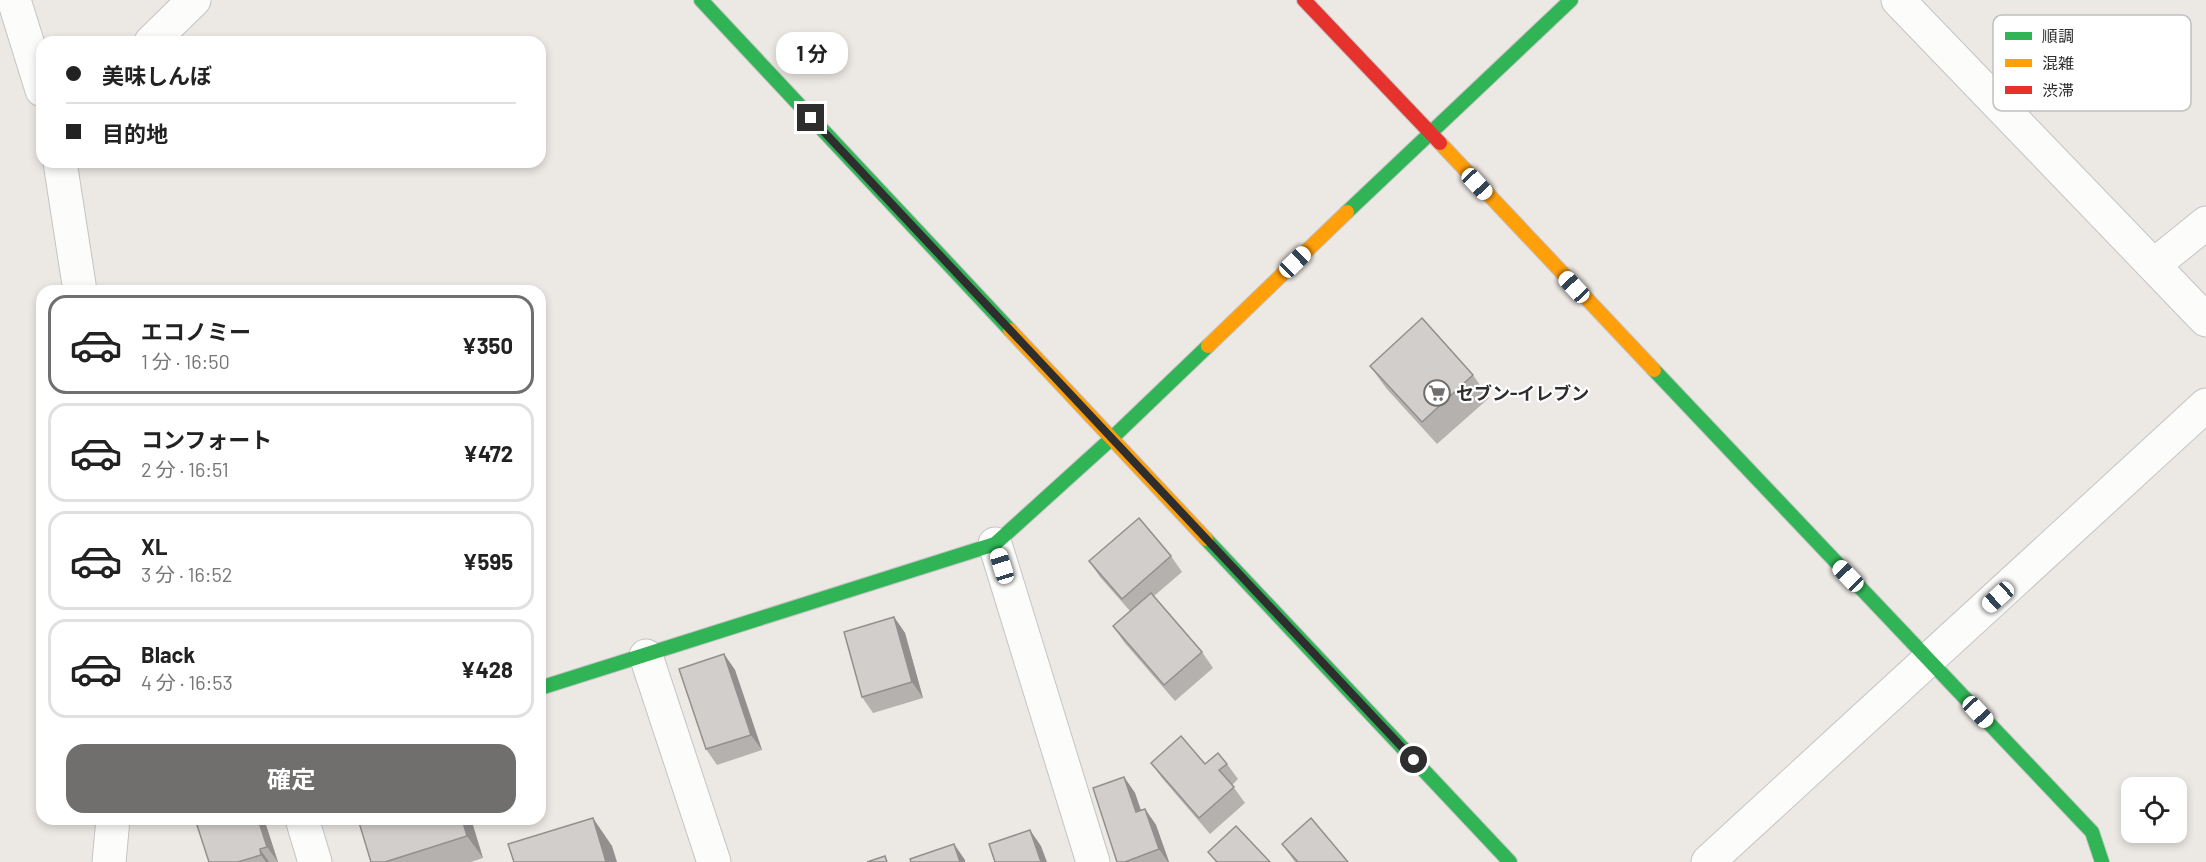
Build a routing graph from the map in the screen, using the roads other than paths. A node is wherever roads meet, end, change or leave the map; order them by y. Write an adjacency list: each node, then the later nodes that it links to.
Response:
1 (14, 0): 8 (street)
2 (194, 0): 7 (street)
3 (701, 0): 18 (street)
4 (1304, 0): 11 (street)
5 (1571, 0): 11 (street)
6 (1898, 0): 9 (street)
7 (157, 36)
8 (36, 71)
9 (1993, 98)
10 (2005, 111): 14 (street)
11 (1428, 134): 18 (street); 21 (street)
12 (61, 168): 15 (street)
13 (2206, 223): 14 (street)
14 (2154, 265): 16 (street)
15 (79, 285)
16 (2206, 320)
17 (2206, 405): 21 (street)
18 (1111, 439): 19 (street); 29 (street)
19 (995, 544): 20 (street); 28 (street)
20 (646, 656): 22 (street); 27 (street)
21 (1929, 661): 30 (street); 31 (street)
22 (546, 686)
23 (112, 825): 25 (street)
24 (304, 825): 26 (street)
25 (109, 862)
26 (315, 862)
27 (714, 862)
28 (1093, 862)
29 (1510, 862)
30 (1708, 862)
31 (2102, 862)

